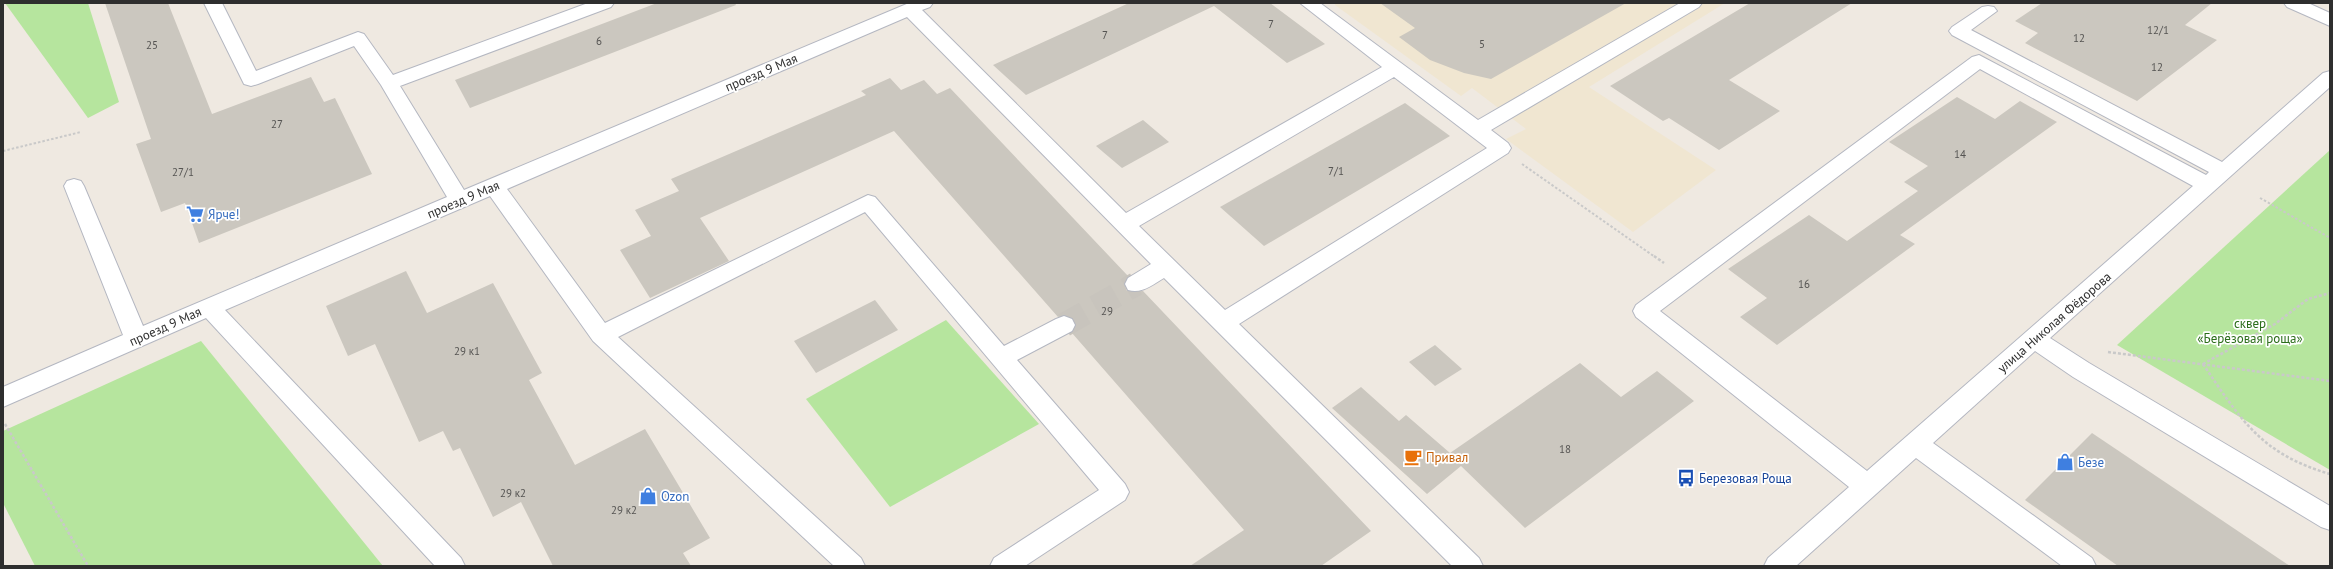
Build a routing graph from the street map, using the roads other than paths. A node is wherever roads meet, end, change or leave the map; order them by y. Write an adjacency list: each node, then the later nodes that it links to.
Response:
1 (213, 3): 11 (street)
2 (605, 3): 11 (street)
3 (1309, 3): 9 (street)
4 (1693, 3): 12 (street)
5 (2293, 3): 8 (street)
6 (917, 6): 15 (street, проезд 9 Мая); 17 (street)
7 (1988, 11): 13 (street)
8 (2330, 20)
9 (1395, 68): 12 (street); 17 (street)
10 (2328, 82): 13 (street, улица Николая Фёдорова)
11 (389, 83): 16 (street)
12 (1476, 130): 21 (street)
13 (2216, 178): 25 (street, улица Николая Фёдорова); 29 (street)
14 (74, 186): 24 (street)
15 (494, 186): 16 (street, проезд 9 Мая); 23 (street)
16 (459, 200): 20 (street, проезд 9 Мая)
17 (1125, 224): 18 (street)
18 (1166, 266): 19 (street); 21 (street)
19 (1136, 284)
20 (209, 307): 24 (street, проезд 9 Мая); 31 (street)
21 (1224, 322): 34 (street)
22 (1064, 325): 26 (street)
23 (601, 334): 26 (street); 32 (street)
24 (136, 338): 27 (street, проезд 9 Мая)
25 (2034, 339): 28 (street, улица Николая Фёдорова); 30 (street)
26 (1001, 358): 33 (street)
27 (3, 397)
28 (1915, 444): 29 (street, улица Николая Фёдорова); 36 (street)
29 (1868, 486): 35 (street, улица Николая Фёдорова)
30 (2330, 519)
31 (452, 566)
32 (852, 566)
33 (1003, 566)
34 (1470, 566)
35 (1777, 566)
36 (2083, 566)

